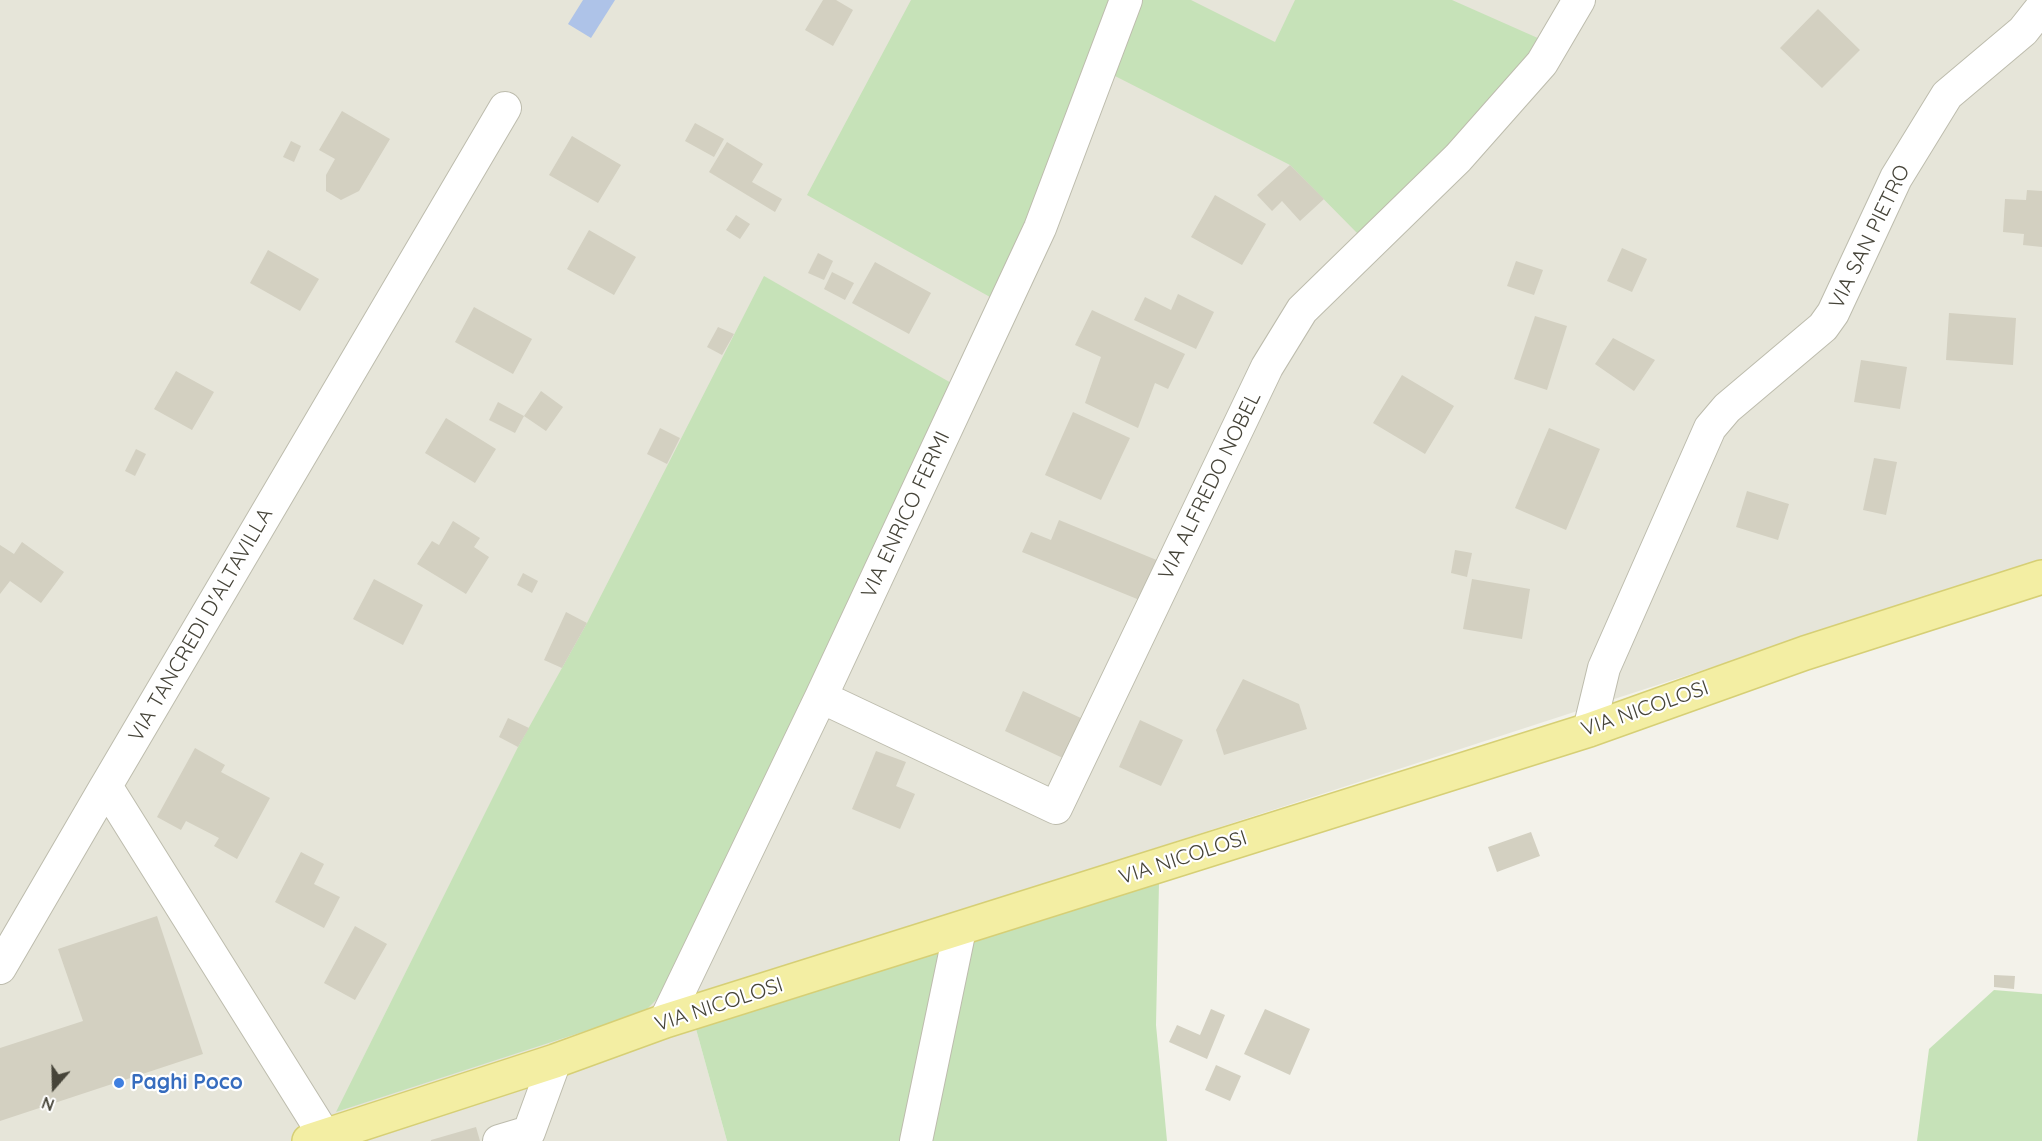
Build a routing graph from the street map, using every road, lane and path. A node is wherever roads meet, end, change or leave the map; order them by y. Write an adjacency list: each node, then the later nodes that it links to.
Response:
1 (1126, 0): 6 (street, VIA ENRICO FERMI)
2 (1579, 0): 6 (street, VIA ALFREDO NOBEL)
3 (2042, 7): 7 (street, VIA SAN PIETRO)
4 (505, 108): 8 (street, VIA TANCREDI D'ALTAVILLA)
5 (2042, 577): 7 (main road, VIA NICOLOSI)
6 (821, 697): 11 (street, VIA ENRICO FERMI)
7 (1589, 730): 9 (main road, VIA NICOLOSI)
8 (106, 786): 10 (street, VIA TANCREDI D'ALTAVILLA); 13 (street)
9 (960, 929): 11 (main road, VIA NICOLOSI); 15 (street)
10 (0, 968)
11 (665, 1021): 12 (main road, VIA NICOLOSI)
12 (555, 1061): 13 (main road, VIA NICOLOSI); 14 (street)
13 (320, 1140)
14 (499, 1141)
15 (916, 1141)

